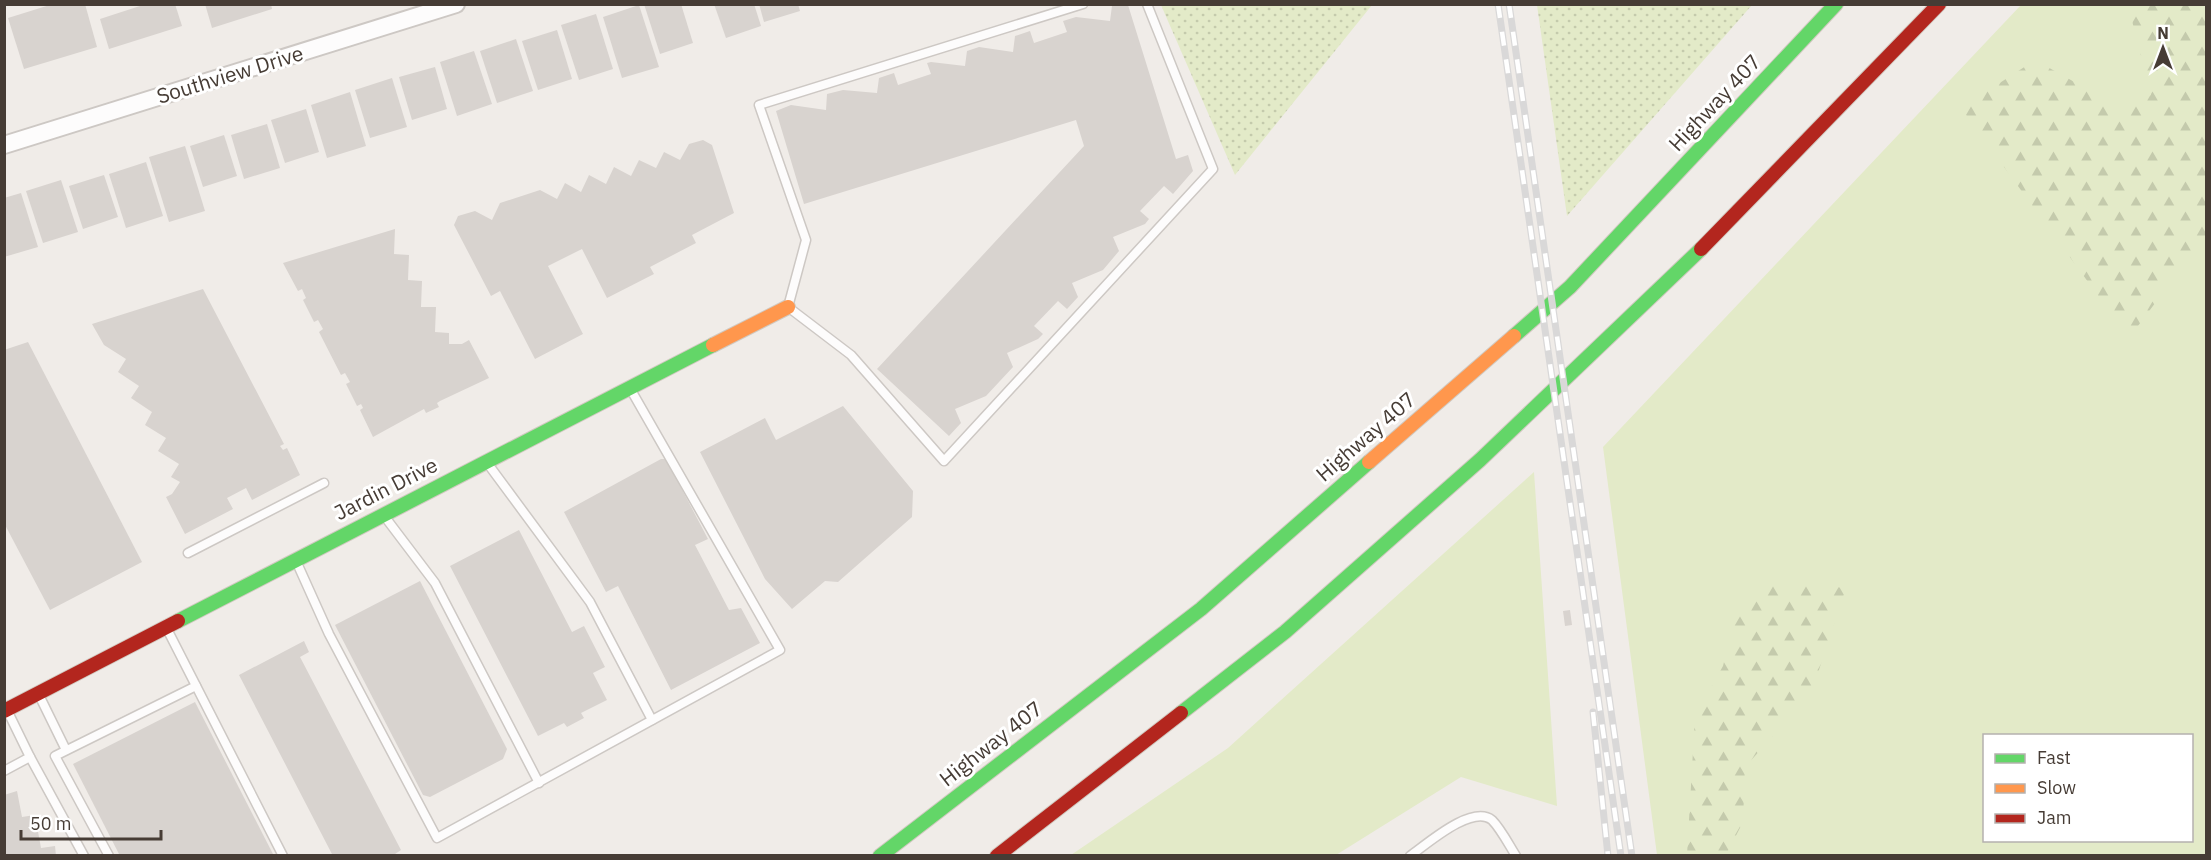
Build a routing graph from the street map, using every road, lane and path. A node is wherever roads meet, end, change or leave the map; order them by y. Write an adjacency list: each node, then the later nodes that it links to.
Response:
1 (456, 4): 6 (street, Southview Drive)
2 (1083, 4): 7 (lane)
3 (1147, 4): 7 (lane)
4 (1836, 4): 26 (main road, Highway 407)
5 (1940, 4): 27 (main road)
6 (4, 145)
7 (788, 307): 8 (main road, Jardin Drive)
8 (630, 387): 9 (main road, Jardin Drive); 18 (lane)
9 (485, 462): 11 (main road, Jardin Drive); 18 (lane)
10 (324, 483): 12 (lane)
11 (383, 514): 13 (main road, Jardin Drive); 22 (lane)
12 (188, 553)
13 (296, 559): 14 (main road, Jardin Drive); 22 (lane)
14 (166, 627): 15 (lane); 16 (main road, Jardin Drive)
15 (196, 686): 19 (lane); 25 (lane)
16 (39, 694): 17 (main road, Jardin Drive); 19 (lane)
17 (5, 710): 20 (lane)
18 (652, 720): 22 (lane)
19 (66, 750): 24 (lane)
20 (30, 757): 21 (lane); 23 (lane)
21 (4, 771)
22 (539, 783)
23 (84, 855)
24 (109, 855)
25 (283, 855)
26 (880, 855)
27 (997, 855)
28 (1410, 855): 29 (lane)
29 (1516, 855)

